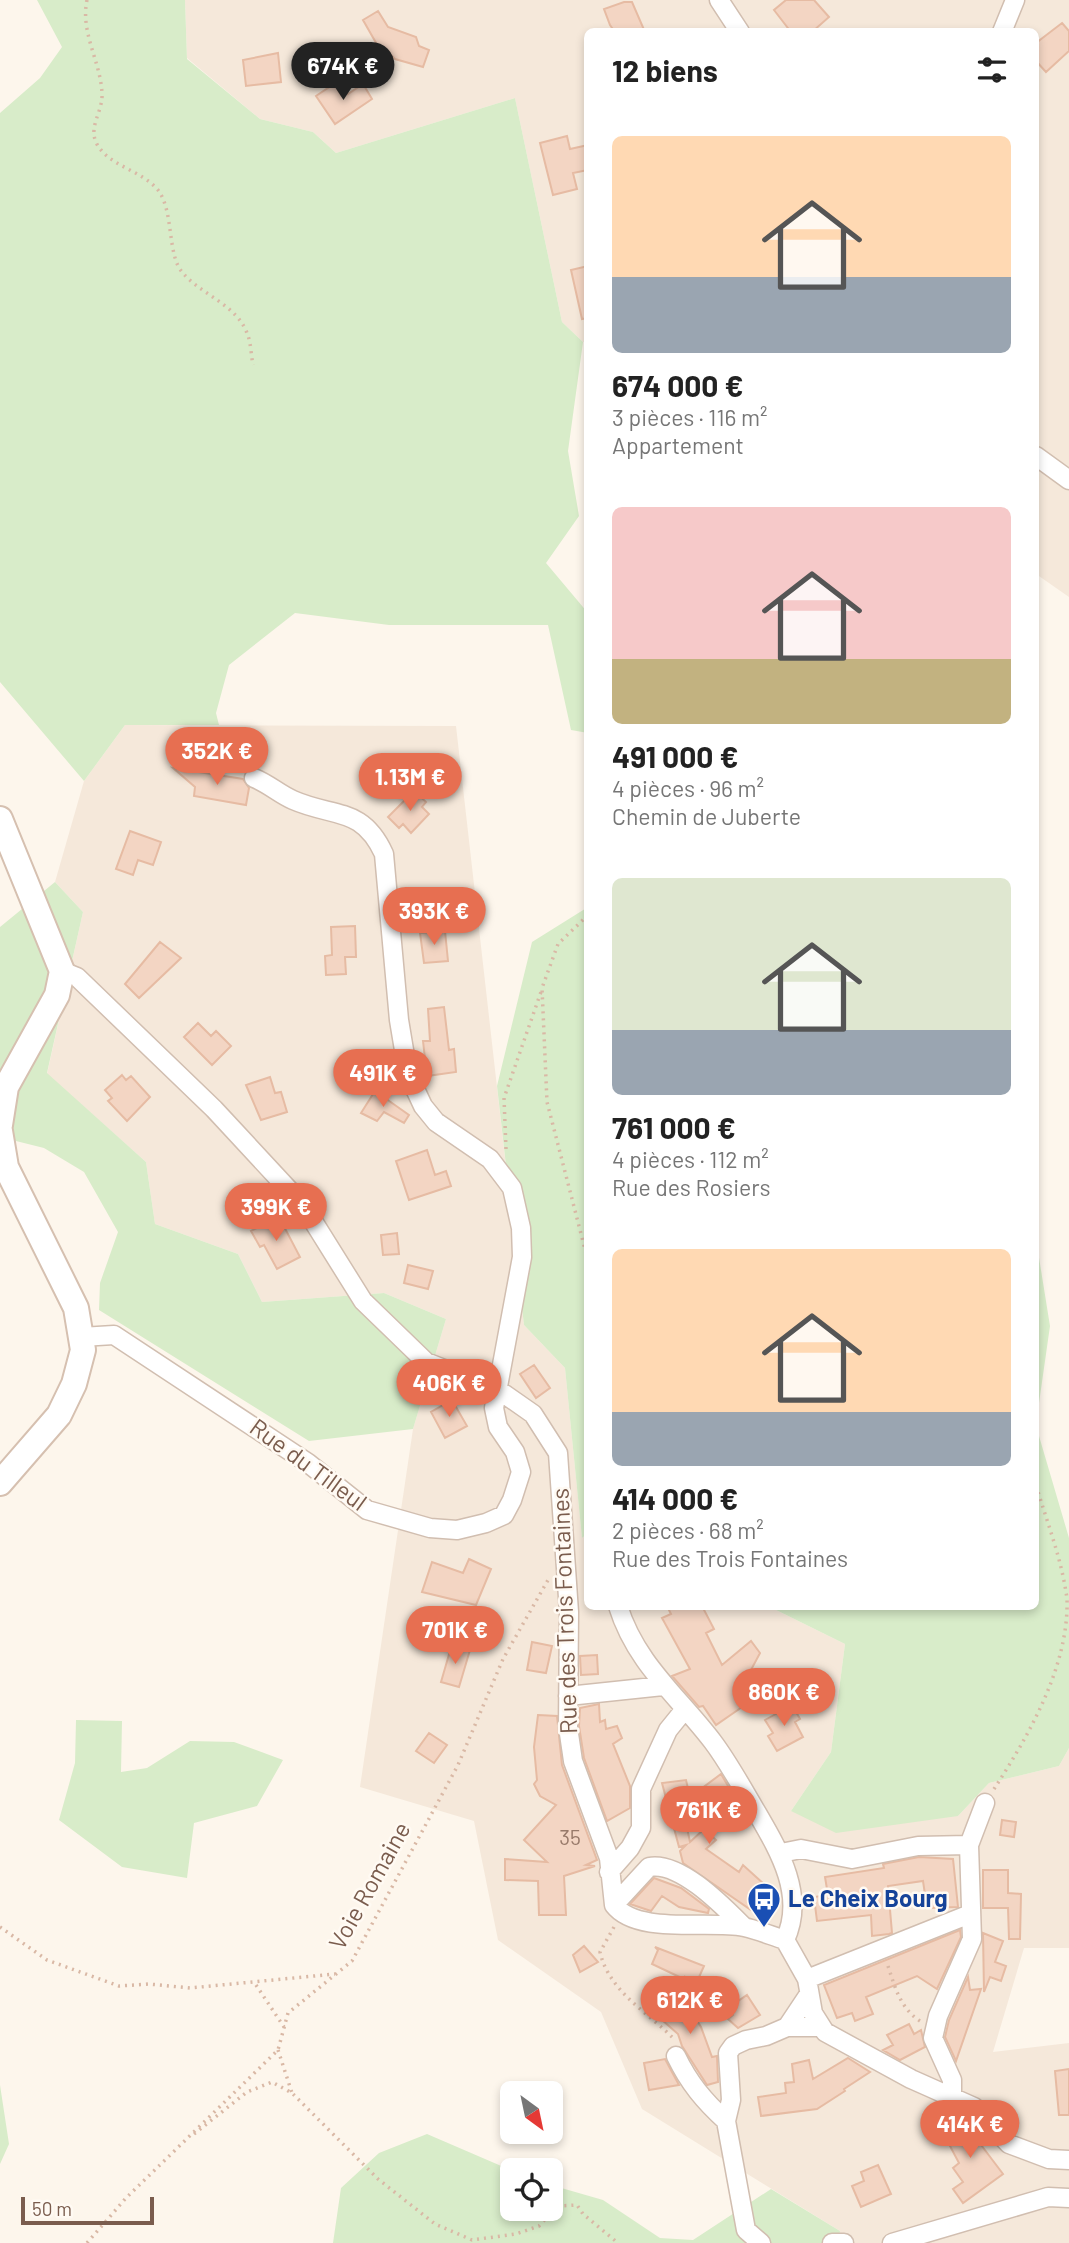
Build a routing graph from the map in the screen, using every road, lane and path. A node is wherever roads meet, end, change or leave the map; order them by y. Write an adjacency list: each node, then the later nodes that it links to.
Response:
1 (87, 0): 6 (path)
2 (719, 0): 4 (street)
3 (1015, 0): 5 (street)
4 (737, 28)
5 (1004, 28)
6 (253, 365)
7 (1039, 458): 8 (street)
8 (1069, 480)
9 (254, 778): 16 (street)
10 (0, 819): 12 (street)
11 (584, 919): 13 (path)
12 (62, 971): 14 (street); 19 (street, Rue des Trois Fontaines)
13 (542, 988): 16 (path); 17 (path)
14 (0, 1125)
15 (0, 1131): 18 (street)
16 (505, 1179): 19 (street, Rue du Tilleul)
17 (584, 1245)
18 (80, 1337): 19 (street, Rue du Tilleul); 20 (street)
19 (500, 1391): 22 (street, Rue des Trois Fontaines)
20 (0, 1483)
21 (1039, 1495): 27 (path)
22 (564, 1558): 25 (street, Rue des Trois Fontaines); 37 (path, Voie Romaine)
23 (620, 1610): 24 (street)
24 (663, 1686): 25 (street); 26 (street)
25 (568, 1696): 30 (street, Rue des Trois Fontaines)
26 (685, 1709): 29 (street); 30 (street)
27 (985, 1803): 28 (street)
28 (969, 1844): 29 (street); 32 (street)
29 (781, 1853): 35 (street)
30 (609, 1872): 31 (street, Rue des Trois Fontaines)
31 (619, 1909): 34 (street); 34 (street); 45 (path)
32 (970, 1914): 36 (street); 43 (street)
33 (0, 1927): 38 (path)
34 (744, 1927): 35 (street)
35 (785, 1940): 39 (street)
36 (883, 1950): 39 (street); 43 (path)
37 (337, 1973): 38 (path); 40 (path, Voie Romaine)
38 (256, 1984): 40 (path)
39 (808, 1987): 41 (street); 42 (street)
40 (284, 2026): 44 (path, Voie Romaine)
41 (787, 2027): 42 (street); 48 (street)
42 (820, 2027): 47 (street)
43 (934, 2030): 47 (street)
44 (278, 2050): 46 (path); 49 (path)
45 (676, 2056): 48 (street)
46 (292, 2093): 49 (path); 53 (path)
47 (952, 2095): 50 (street)
48 (726, 2121): 54 (street)
49 (181, 2144): 52 (path)
50 (1069, 2160)
51 (1069, 2198): 57 (street)
52 (87, 2243)
53 (618, 2243)
54 (761, 2243)
55 (832, 2243): 56 (street)
56 (844, 2243)
57 (892, 2243)

